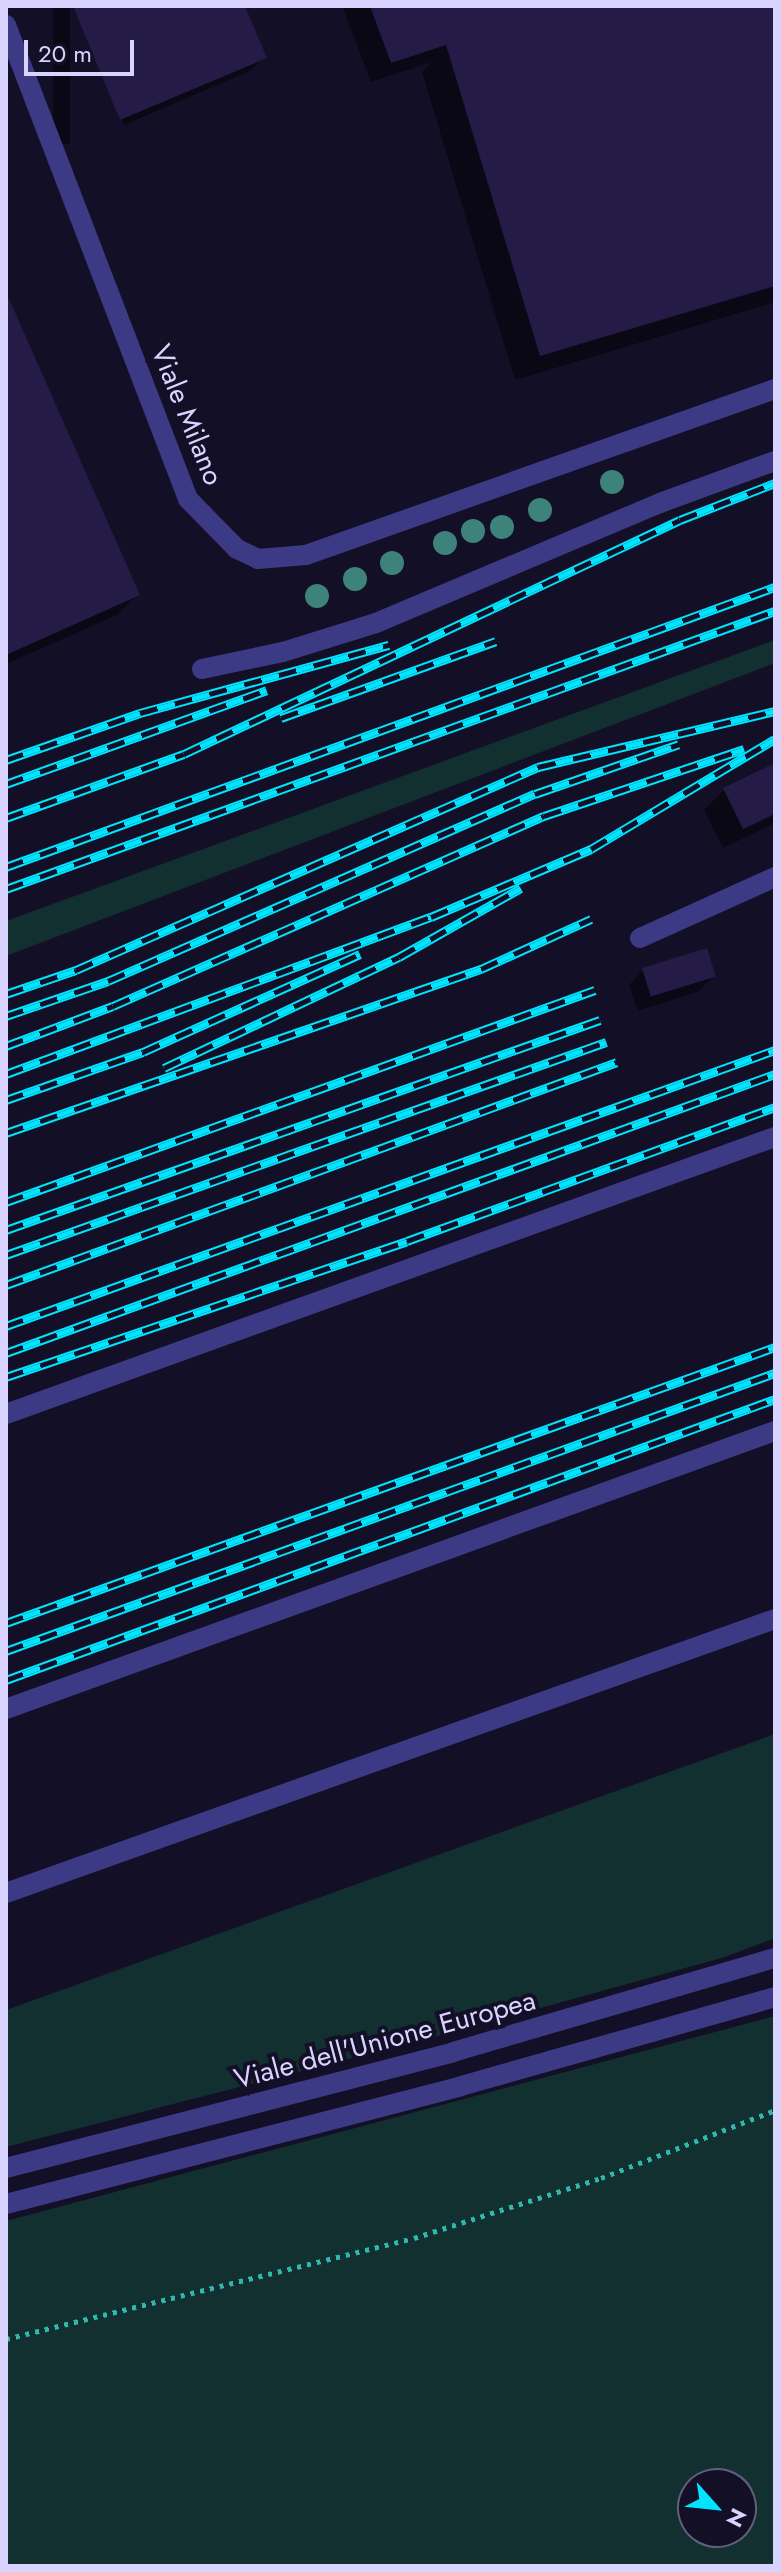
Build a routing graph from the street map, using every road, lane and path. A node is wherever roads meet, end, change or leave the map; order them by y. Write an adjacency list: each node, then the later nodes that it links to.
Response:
1 (6, 25): 2 (street, Viale Milano)
2 (775, 389)
3 (775, 461): 4 (street)
4 (202, 669)
5 (775, 877): 6 (street)
6 (640, 938)
7 (775, 1137): 8 (street)
8 (6, 1414)
9 (775, 1431): 11 (street)
10 (775, 1619): 12 (street)
11 (6, 1709)
12 (6, 1893)
13 (775, 1958): 16 (street, Viale dell'Unione Europea)
14 (775, 1997): 17 (street)
15 (775, 2110): 18 (path)
16 (6, 2168)
17 (6, 2204)
18 (6, 2339)

